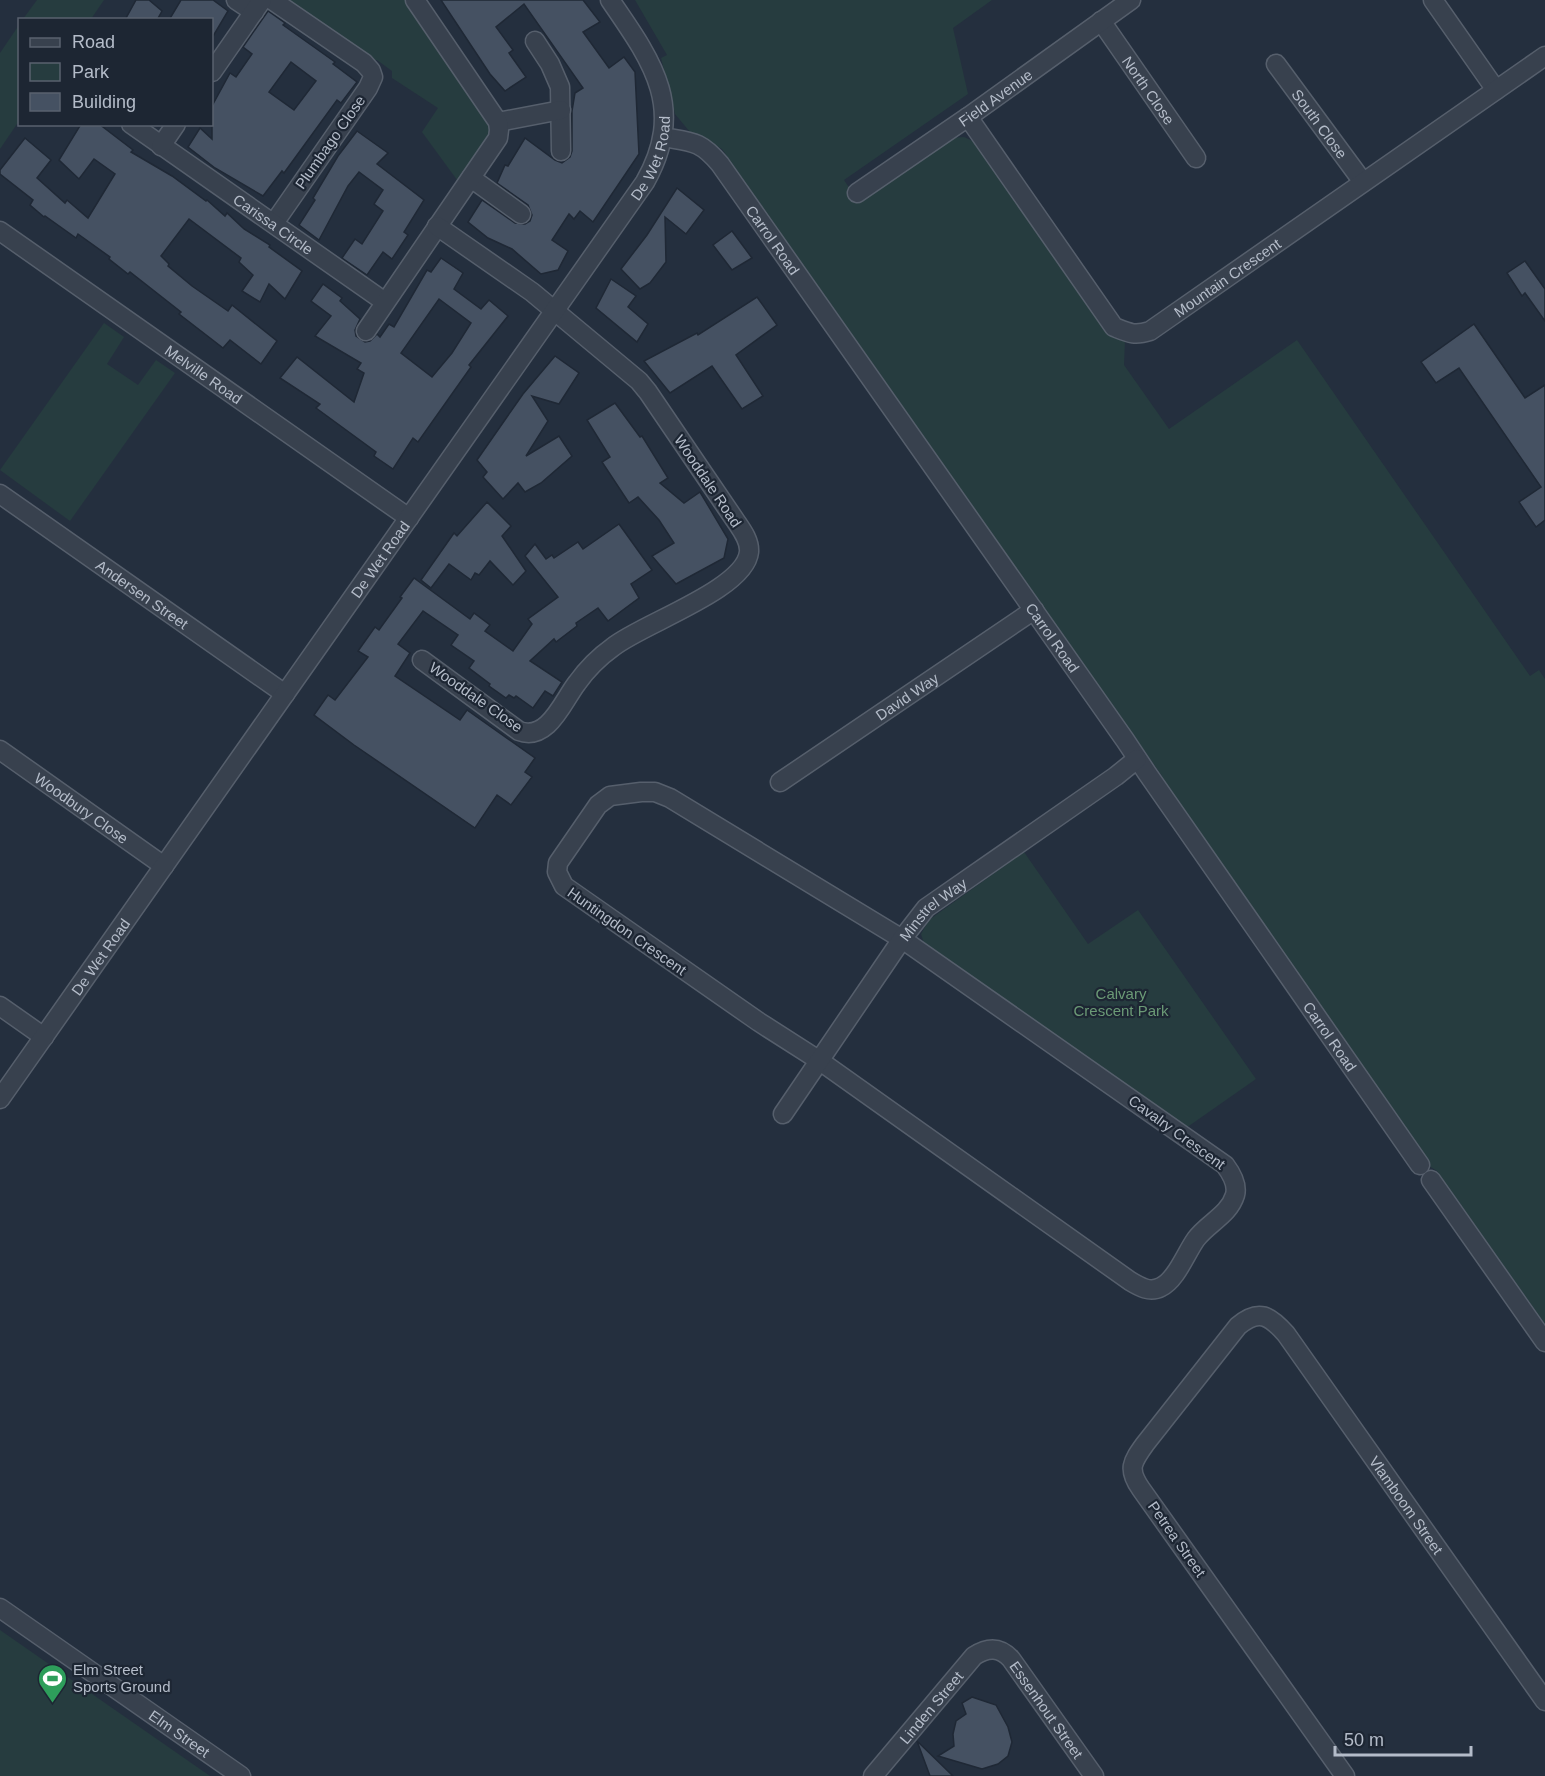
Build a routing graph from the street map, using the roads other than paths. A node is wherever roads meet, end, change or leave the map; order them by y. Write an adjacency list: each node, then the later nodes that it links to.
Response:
1 (236, 0): 7 (street)
2 (272, 0): 27 (street, Plumbago Close)
3 (415, 0): 16 (street)
4 (610, 0): 19 (street, De Wet Road)
5 (1131, 0): 8 (street, Field Avenue)
6 (1433, 0): 13 (street)
7 (258, 6): 12 (street)
8 (1101, 21): 15 (street, Field Avenue); 22 (street, North Close)
9 (535, 41): 14 (street)
10 (1545, 56): 13 (street, Mountain Crescent)
11 (1276, 64): 24 (street, South Close)
12 (213, 71)
13 (1496, 90): 24 (street, Mountain Crescent)
14 (561, 110): 16 (street); 21 (street)
15 (968, 117): 24 (street, Mountain Crescent); 25 (street, Field Avenue)
16 (498, 122): 23 (street)
17 (134, 126): 20 (street, Carissa Circle)
18 (175, 126): 20 (street)
19 (663, 137): 31 (street, De Wet Road); 35 (street, Carrol Road)
20 (161, 146): 27 (street, Carissa Circle)
21 (561, 151)
22 (1196, 158)
23 (471, 178): 26 (street); 28 (street)
24 (1363, 182)
25 (857, 193)
26 (521, 214)
27 (274, 223): 30 (street, Carissa Circle)
28 (437, 226): 30 (street); 31 (street)
29 (0, 231): 34 (street, Melville Road)
30 (385, 302): 32 (street)
31 (555, 310): 34 (street, De Wet Road); 37 (street, Wooddale Road)
32 (366, 332)
33 (3, 504): 38 (street, Andersen Street)
34 (409, 518): 38 (street, De Wet Road)
35 (1034, 609): 40 (street, Carrol Road); 41 (street, David Way)
36 (422, 660): 37 (street, Wooddale Close)
37 (578, 682)
38 (285, 694): 42 (street, De Wet Road)
39 (0, 750): 42 (street, Woodbury Close)
40 (1137, 759): 43 (street, Minstrel Way); 50 (street, Carrol Road)
41 (780, 782)
42 (164, 866): 45 (street, De Wet Road)
43 (902, 939): 46 (street, Minstrel Way); 46 (street, Huntingdon Crescent); 46 (street, Cavalry Crescent)
44 (0, 1006): 45 (street)
45 (44, 1037): 47 (street, De Wet Road)
46 (820, 1061): 48 (street, Minstrel Way)
47 (0, 1099)
48 (783, 1114)
49 (1263, 1315): 53 (street, Vlamboom Street); 57 (street, Petrea Street)
50 (1545, 1342)
51 (0, 1608): 54 (street, Elm Street)
52 (994, 1649): 55 (street, Linden Street); 56 (street, Essenhout Street)
53 (1545, 1701)
54 (242, 1776)
55 (873, 1776)
56 (1094, 1776)
57 (1345, 1776)

